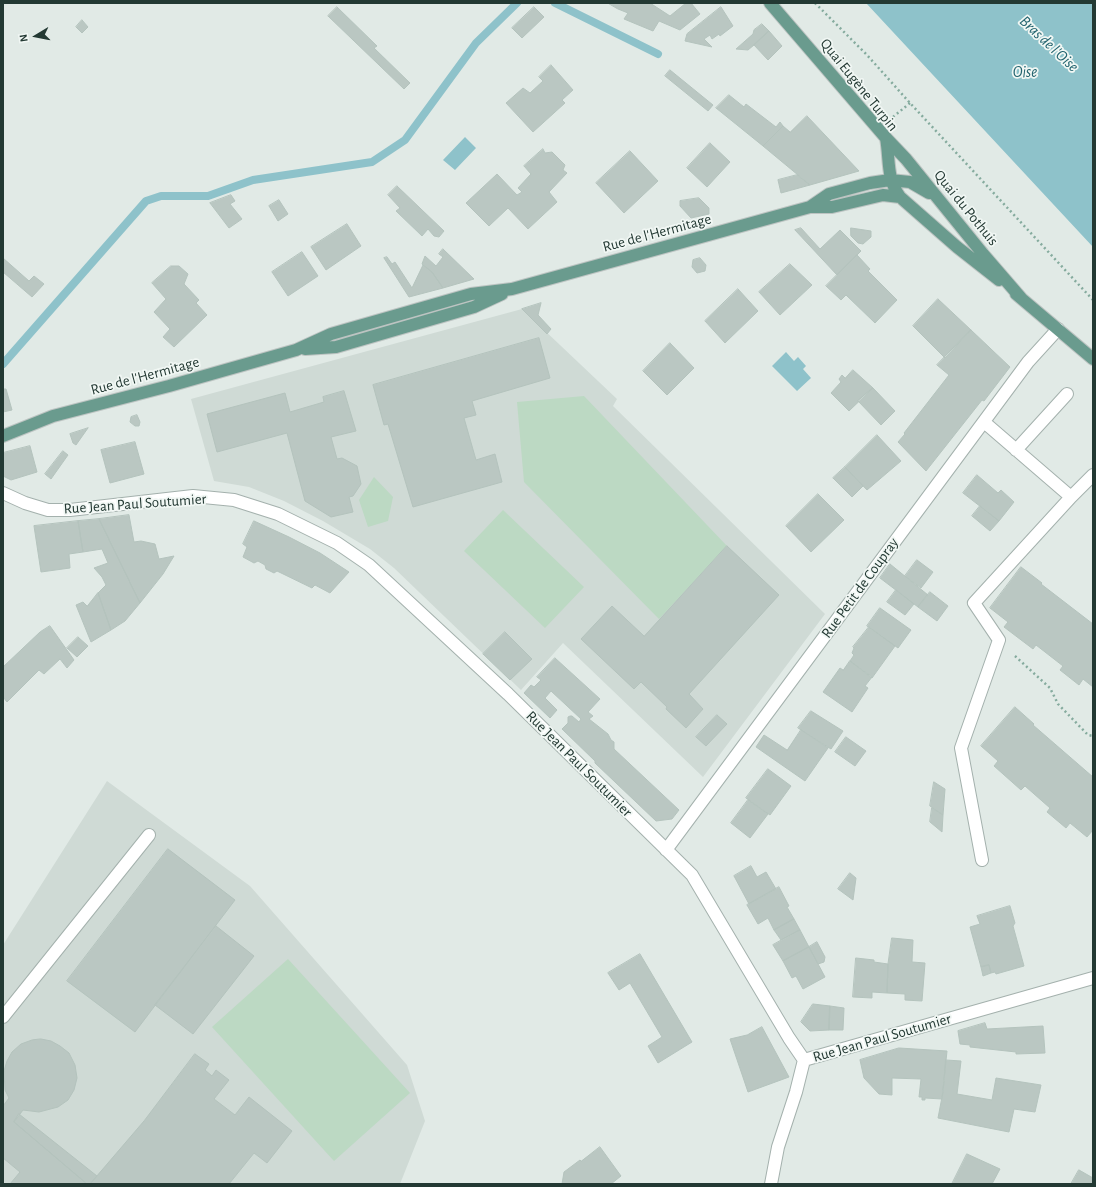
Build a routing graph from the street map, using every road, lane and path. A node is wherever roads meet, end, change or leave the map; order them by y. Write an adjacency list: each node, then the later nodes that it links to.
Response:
1 (770, 3): 3 (main road, Quai Eugène Turpin)
2 (815, 3): 8 (path)
3 (886, 138): 4 (main road, Quai du Pothuis); 5 (main road, Quai Eugène Turpin)
4 (906, 159): 5 (main road); 6 (main road, Quai du Pothuis)
5 (894, 188): 6 (main road); 7 (main road, Quai du Pothuis); 13 (main road, Rue de l'Hermitage)
6 (940, 201): 7 (main road, Quai du Pothuis)
7 (1021, 298): 9 (main road, Quai du Pothuis)
8 (1093, 300)
9 (1058, 329): 10 (main road, Quai du Pothuis); 12 (street, Rue Petit de Coupray)
10 (1093, 359)
11 (1068, 394): 14 (street)
12 (984, 422): 14 (street); 21 (street, Rue Petit de Coupray)
13 (3, 436)
14 (1016, 450): 17 (street)
15 (1093, 475): 17 (street)
16 (3, 493): 21 (street, Rue Jean Paul Soutumier)
17 (1071, 497): 18 (street)
18 (999, 640): 19 (path); 22 (street)
19 (1093, 736)
20 (149, 835): 24 (street)
21 (666, 850): 25 (street, Rue Jean Paul Soutumier)
22 (982, 860)
23 (1093, 978): 25 (street, Rue Jean Paul Soutumier)
24 (3, 1017)
25 (804, 1060): 26 (street)
26 (771, 1184)

